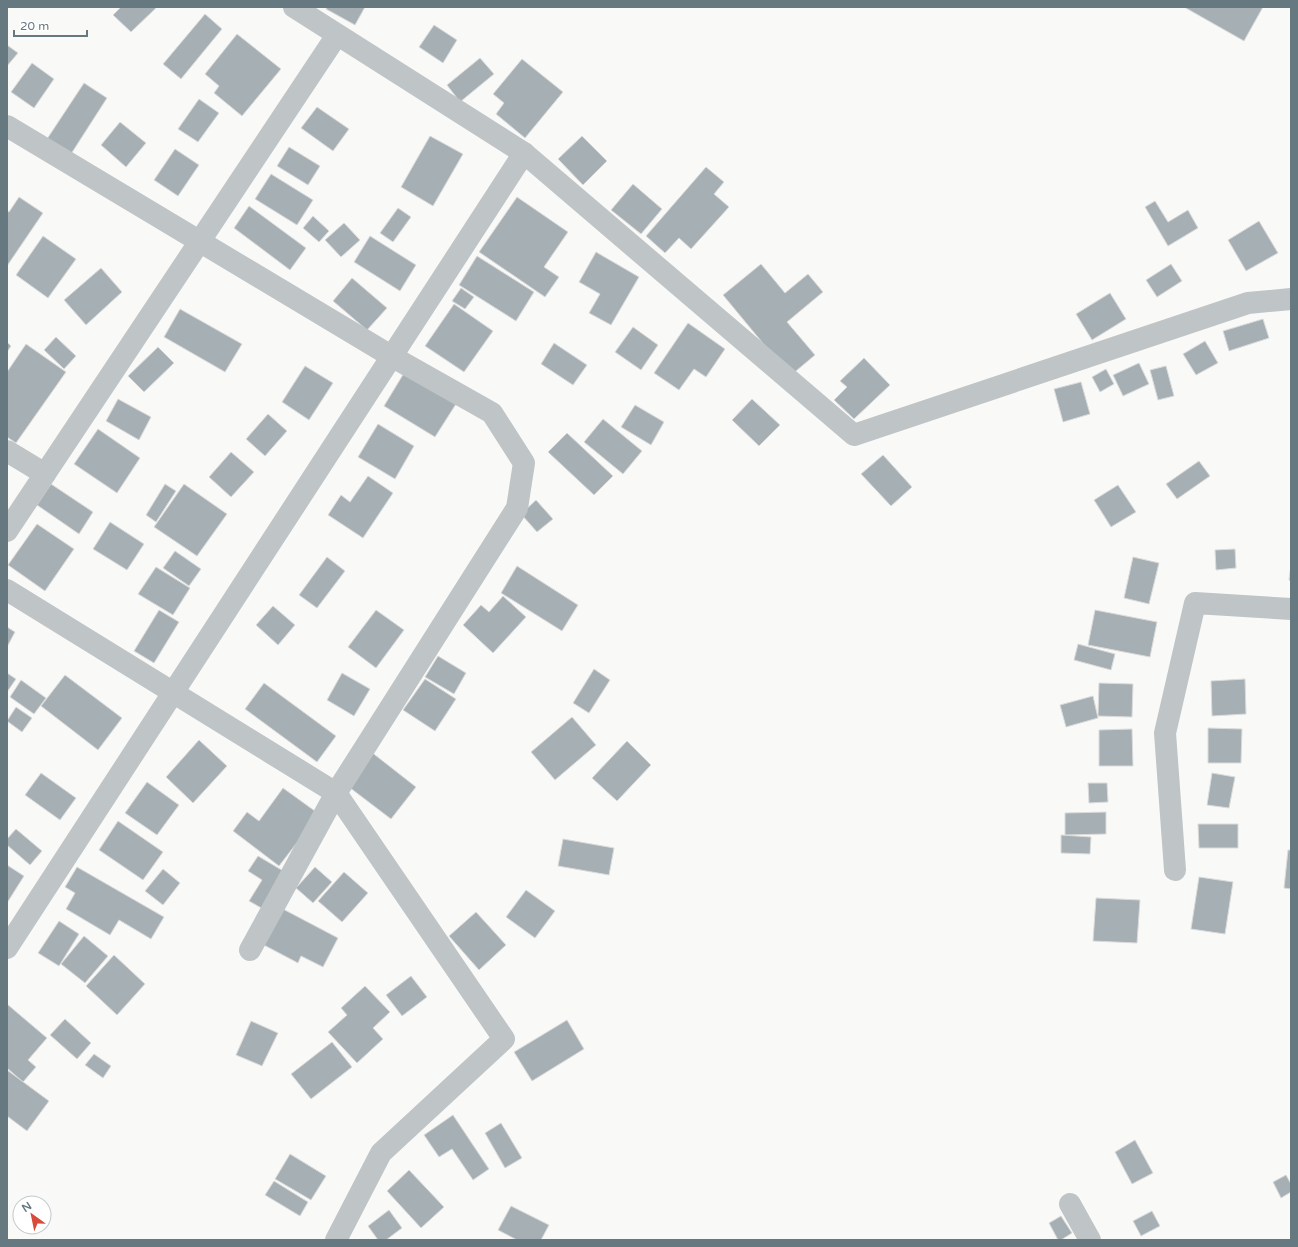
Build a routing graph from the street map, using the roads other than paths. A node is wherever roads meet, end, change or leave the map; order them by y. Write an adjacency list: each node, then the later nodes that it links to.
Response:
1 (294, 7): 2 (street)
2 (337, 35): 4 (street); 5 (street)
3 (7, 126): 5 (street)
4 (524, 153): 6 (street); 7 (street)
5 (199, 241): 7 (street); 9 (street)
6 (1291, 300)
7 (391, 356): 13 (street); 14 (street)
8 (7, 451): 9 (street)
9 (45, 474): 10 (street)
10 (7, 531)
11 (7, 590): 13 (street)
12 (1291, 609): 15 (street)
13 (173, 692): 14 (street); 16 (street)
14 (336, 793): 17 (street); 19 (street)
15 (1175, 870)
16 (7, 948)
17 (250, 950)
18 (1070, 1204): 20 (street)
19 (336, 1240)
20 (1090, 1240)

